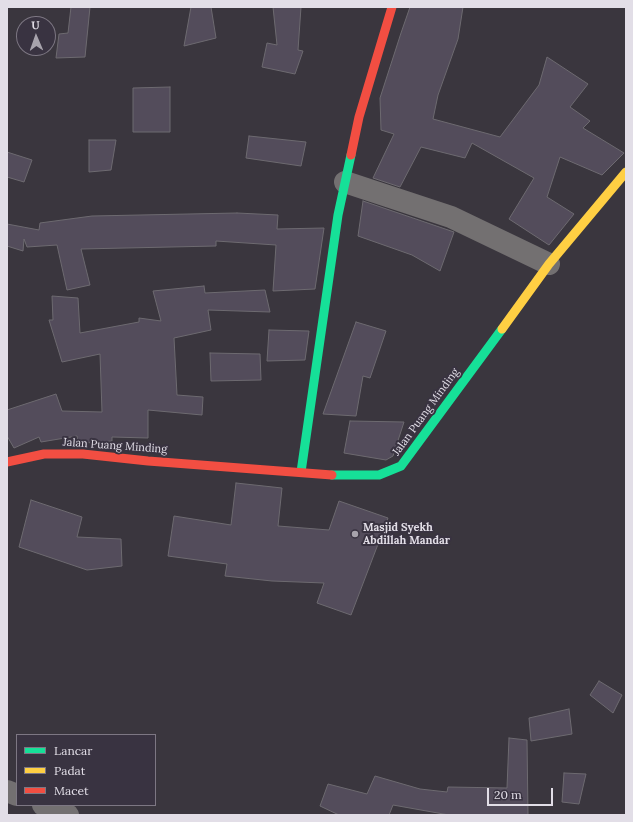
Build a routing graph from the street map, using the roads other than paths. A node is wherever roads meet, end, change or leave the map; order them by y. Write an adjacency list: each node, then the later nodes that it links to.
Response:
1 (392, 7): 3 (street)
2 (626, 172): 4 (street, Jalan Puang Minding)
3 (345, 182): 4 (street); 6 (street)
4 (549, 264): 6 (street, Jalan Puang Minding)
5 (7, 462): 6 (street, Jalan Puang Minding)
6 (301, 472)
7 (46, 806): 8 (street)
8 (68, 815)

